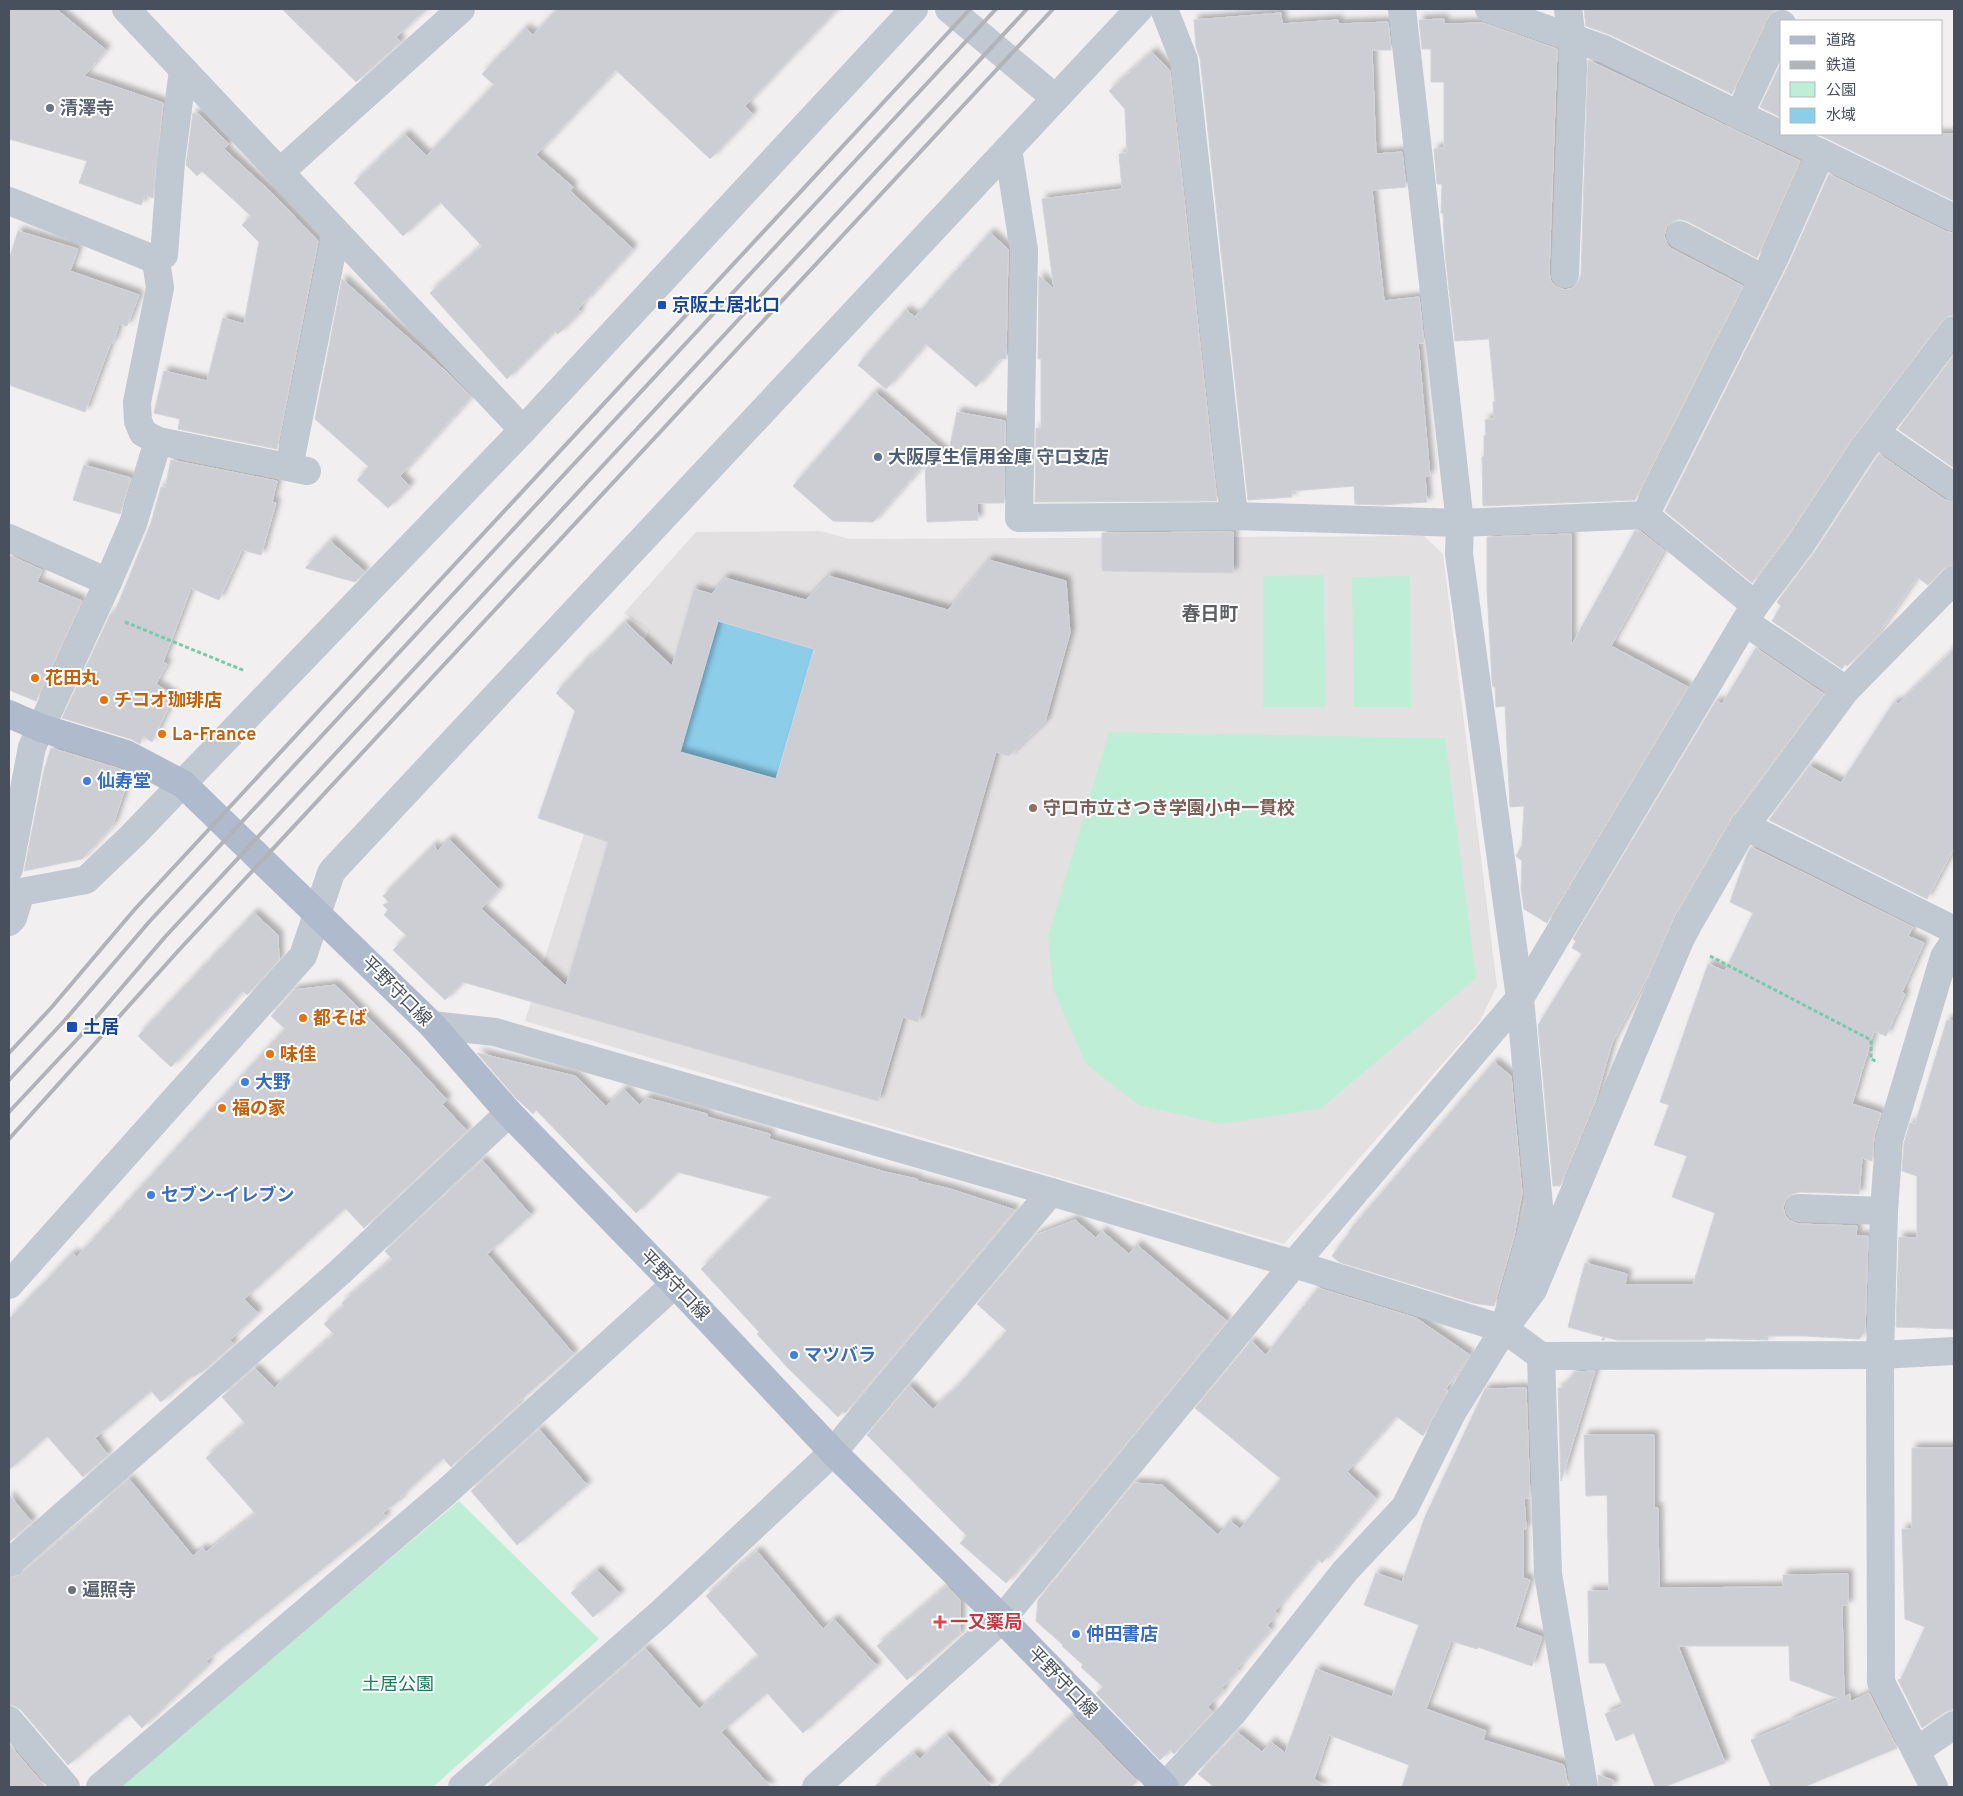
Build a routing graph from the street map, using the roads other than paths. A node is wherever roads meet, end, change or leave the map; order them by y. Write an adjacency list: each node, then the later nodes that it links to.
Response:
1 (461, 9): 19 (street)
2 (914, 9): 28 (street)
3 (949, 9): 13 (street)
4 (1139, 9): 13 (street)
5 (1164, 9): 33 (street)
6 (1402, 9): 34 (street)
7 (1489, 9): 11 (street)
8 (1568, 9): 11 (street)
9 (132, 10): 12 (street)
10 (1780, 27): 14 (street)
11 (1572, 38): 14 (street); 25 (street)
12 (184, 70): 19 (street); 24 (street)
13 (1054, 97): 17 (street)
14 (1739, 115): 15 (street)
15 (1780, 134)
16 (1782, 135): 18 (street)
17 (1008, 149): 33 (street); 45 (street)
18 (1821, 153): 21 (street); 26 (street)
19 (281, 172): 22 (street)
20 (9, 201): 24 (street)
21 (1954, 218)
22 (336, 232): 28 (street); 30 (street)
23 (1680, 235): 26 (street)
24 (156, 260): 30 (street)
25 (1565, 274)
26 (1764, 279): 32 (street)
27 (1954, 330): 29 (street)
28 (523, 430): 42 (street)
29 (1876, 432): 31 (street); 38 (street)
30 (158, 441): 37 (street)
31 (1954, 487)
32 (1645, 515): 34 (street); 38 (street)
33 (1234, 516): 34 (street)
34 (1460, 523): 49 (street)
35 (9, 538): 37 (street)
36 (1954, 580): 39 (street)
37 (108, 582): 41 (street)
38 (1750, 614): 39 (street); 49 (street)
39 (1846, 690): 43 (street)
40 (9, 714): 41 (main road, 平野守口線)
41 (41, 728): 42 (main road, 平野守口線); 44 (street)
42 (184, 784): 44 (street); 45 (main road, 平野守口線)
43 (1745, 826): 47 (street); 58 (street)
44 (13, 884): 46 (street)
45 (318, 913): 50 (main road, 平野守口線); 57 (street)
46 (9, 922)
47 (1954, 930)
48 (1954, 942): 54 (street)
49 (1520, 998): 55 (street); 58 (street)
50 (432, 1025): 51 (main road, 平野守口線); 52 (street)
51 (509, 1113): 56 (main road, 平野守口線); 63 (street)
52 (1051, 1192): 55 (street); 62 (street)
53 (1799, 1208): 54 (street)
54 (1884, 1211): 60 (street)
55 (1294, 1264): 58 (street); 64 (street)
56 (675, 1284): 62 (main road, 平野守口線); 70 (street)
57 (9, 1285)
58 (1504, 1329): 61 (street); 73 (street)
59 (1954, 1351): 60 (street)
60 (1880, 1355): 61 (street); 67 (street)
61 (1541, 1356): 74 (street)
62 (833, 1452): 64 (main road, 平野守口線); 71 (street)
63 (9, 1563)
64 (1002, 1619): 72 (street); 73 (main road, 平野守口線)
65 (9, 1720): 69 (street)
66 (1954, 1725): 67 (street)
67 (1916, 1751): 75 (street)
68 (1954, 1780): 75 (street)
69 (66, 1787)
70 (100, 1787)
71 (462, 1787)
72 (816, 1787)
73 (1165, 1787)
74 (1584, 1787)
75 (1934, 1787)

